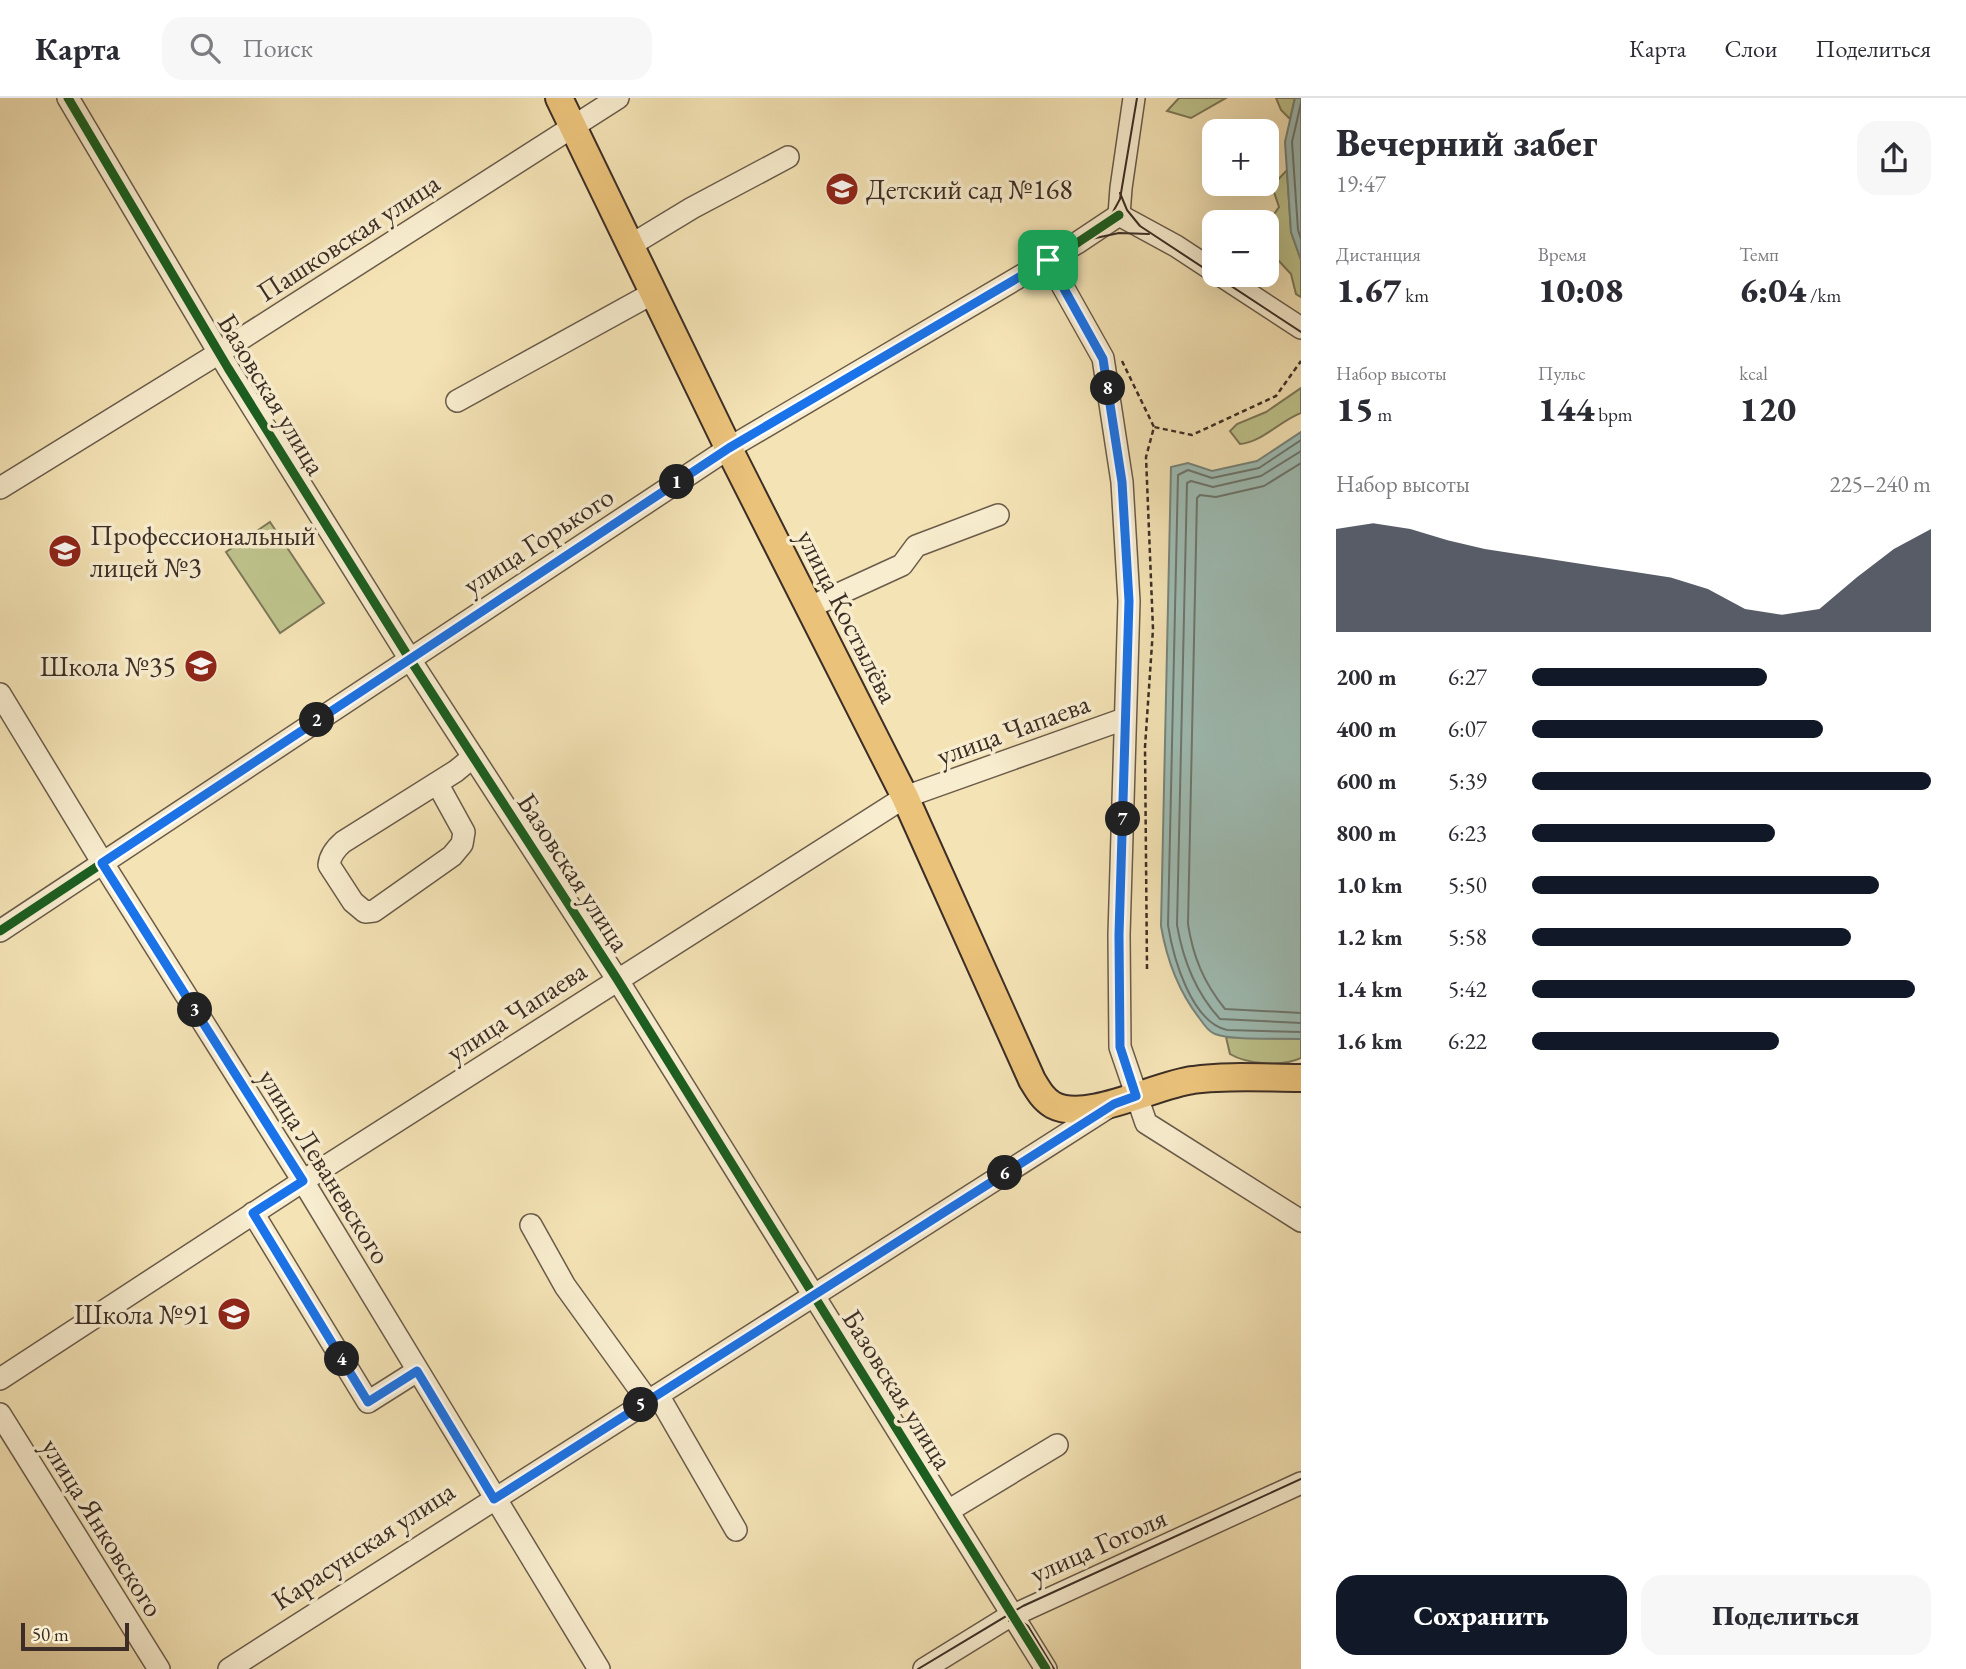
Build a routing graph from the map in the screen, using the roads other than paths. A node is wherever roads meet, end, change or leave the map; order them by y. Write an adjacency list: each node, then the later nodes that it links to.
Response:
1 (68, 98): 14 (street, Базовская улица)
2 (559, 98): 5 (main road, улица Костылёва)
3 (618, 98): 5 (street, Пашковская улица)
4 (1134, 98): 7 (street)
5 (573, 127): 8 (main road, улица Костылёва); 14 (street, Пашковская улица)
6 (788, 157): 8 (street)
7 (1119, 215): 9 (street, улица Горького); 10 (street)
8 (631, 245): 12 (main road, улица Костылёва)
9 (1048, 260): 16 (street, улица Горького); 22 (street)
10 (1202, 263)
11 (1238, 287): 13 (street)
12 (654, 292): 15 (street); 16 (main road, улица Костылёва)
13 (1301, 328)
14 (219, 353): 17 (street, Пашковская улица); 20 (street, Базовская улица)
15 (457, 401)
16 (729, 448): 19 (main road, улица Костылёва); 20 (street, улица Горького)
17 (0, 488)
18 (998, 515): 19 (street)
19 (808, 608): 25 (main road, улица Костылёва)
20 (409, 658): 23 (street, Базовская улица); 26 (street, улица Горького)
21 (0, 694): 26 (street, улица Леваневского)
22 (1124, 719): 25 (street, улица Чапаева); 30 (street)
23 (473, 757): 24 (street); 28 (street, Базовская улица)
24 (437, 783): 24 (street)
25 (905, 797): 28 (street, улица Чапаева); 30 (main road, улица Костылёва)
26 (102, 863): 27 (street, улица Горького); 31 (street, улица Леваневского)
27 (0, 931)
28 (617, 979): 31 (street, улица Чапаева); 35 (street, Базовская улица)
29 (1301, 1078): 30 (main road, Карасунская улица)
30 (1125, 1100): 33 (street); 35 (street, Карасунская улица)
31 (303, 1181): 32 (street, улица Чапаева); 36 (street, улица Леваневского)
32 (253, 1213): 36 (street); 37 (street, улица Чапаева)
33 (1301, 1221)
34 (531, 1225): 38 (street)
35 (812, 1296): 38 (street, Карасунская улица); 43 (street, Базовская улица)
36 (417, 1371): 42 (street, улица Леваневского)
37 (0, 1379)
38 (653, 1398): 42 (street, Карасунская улица); 44 (street)
39 (0, 1414): 46 (street, улица Янковского)
40 (1057, 1445): 43 (street)
41 (1301, 1483): 45 (street, улица Гоголя)
42 (494, 1499): 47 (street, Карасунская улица); 48 (street, улица Леваневского)
43 (948, 1511): 45 (street, Базовская улица)
44 (736, 1530)
45 (1013, 1615): 49 (street, улица Гоголя); 50 (street, Базовская улица)
46 (159, 1669)
47 (229, 1669)
48 (599, 1669)
49 (924, 1669)
50 (1046, 1669)

